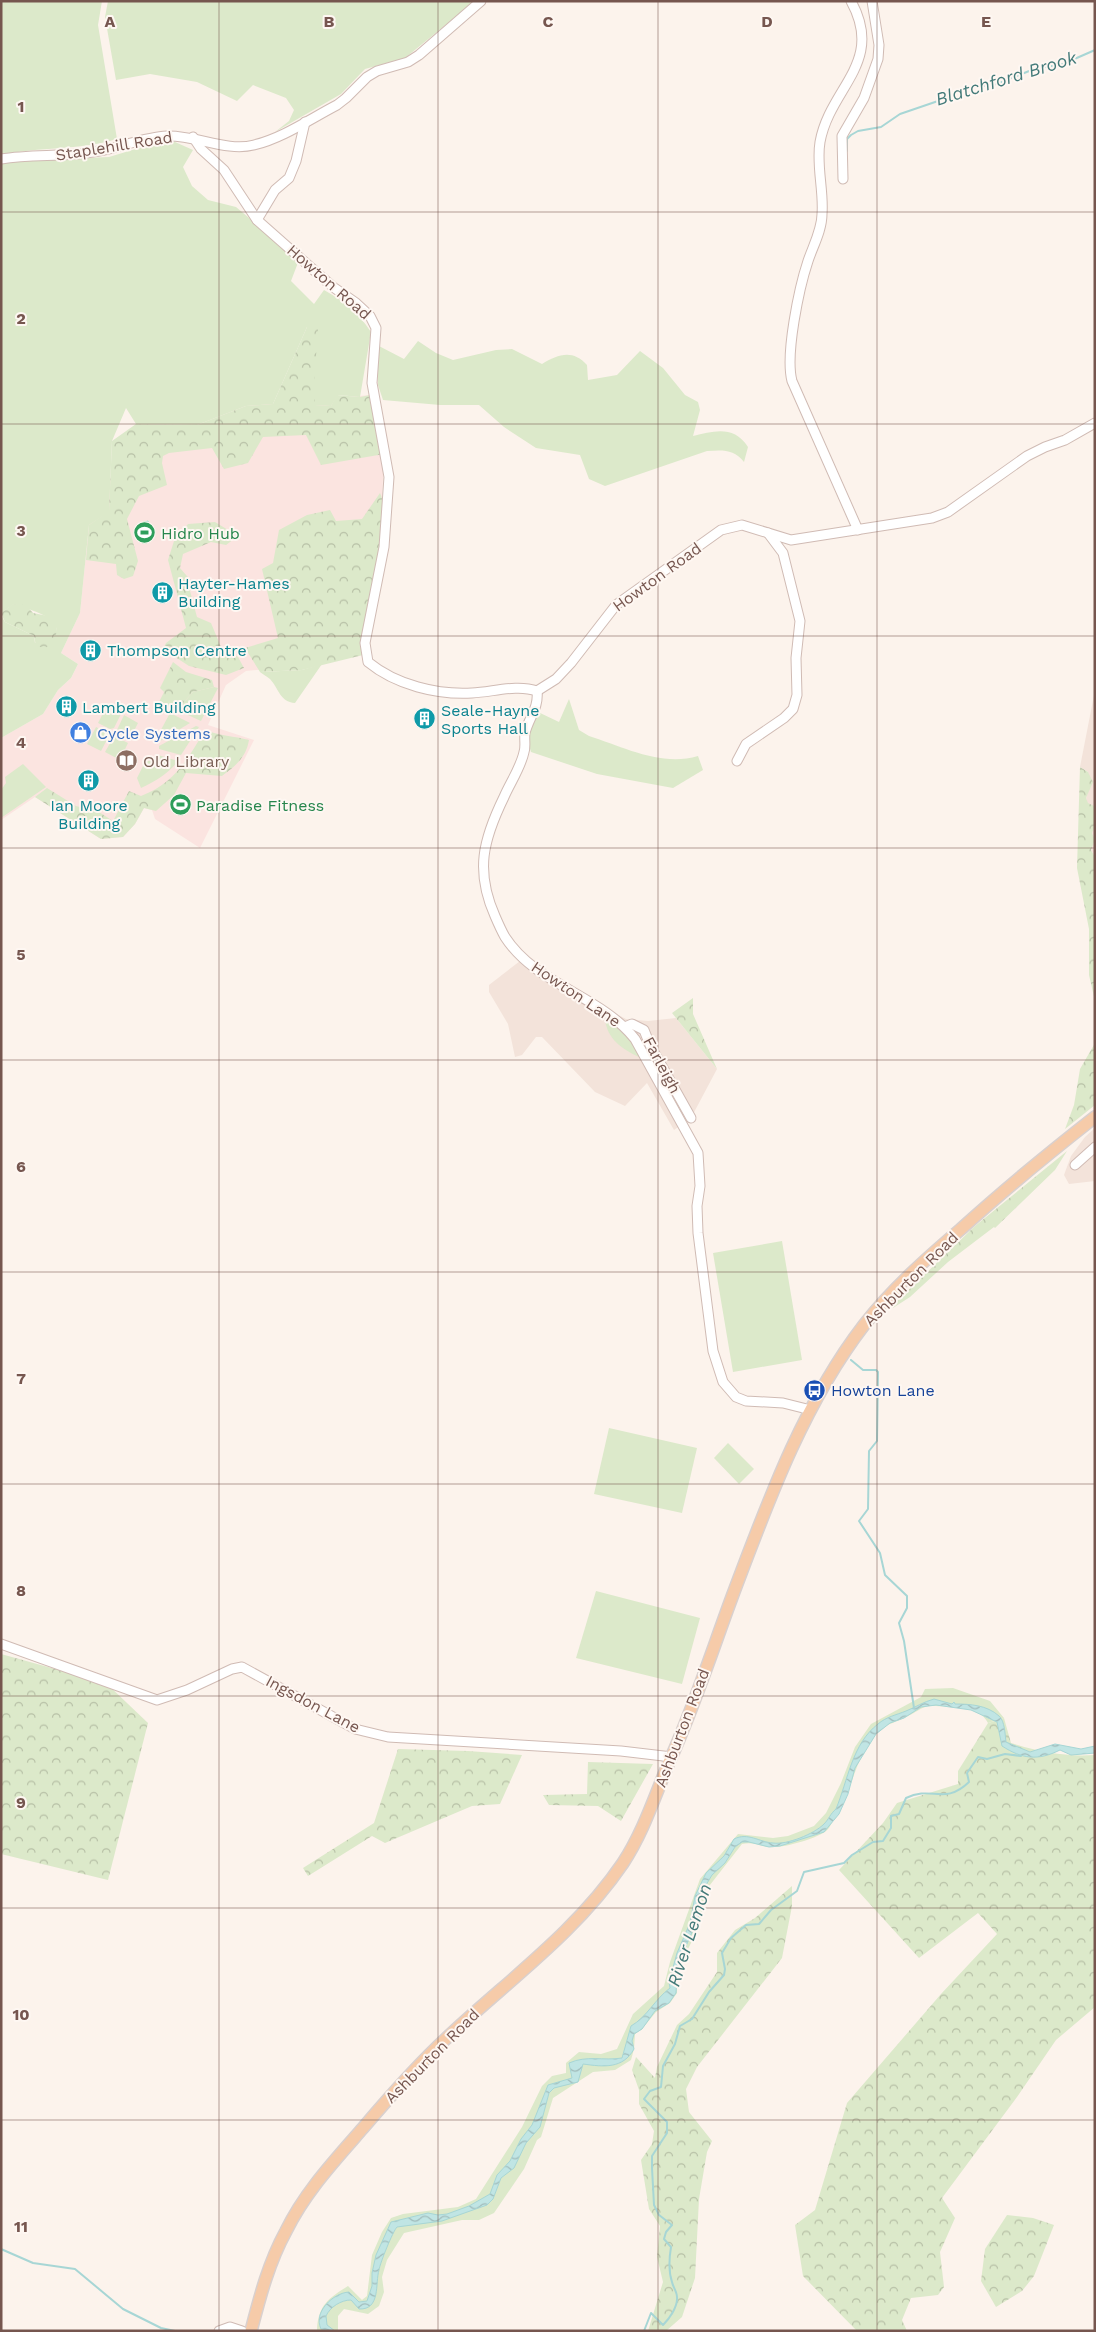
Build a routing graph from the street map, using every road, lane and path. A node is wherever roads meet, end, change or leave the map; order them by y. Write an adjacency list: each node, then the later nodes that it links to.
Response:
1 (480, 1): 4 (street, Staplehill Road)
2 (851, 1): 10 (street)
3 (872, 1): 7 (street)
4 (305, 122): 5 (street, Staplehill Road); 8 (street)
5 (193, 137): 6 (street, Staplehill Road); 8 (street, Howton Road)
6 (1, 159)
7 (843, 179)
8 (257, 220): 14 (street, Howton Road)
9 (1095, 423): 10 (street, Howton Road)
10 (858, 530): 12 (street, Howton Road)
11 (767, 533): 12 (street, Howton Road); 13 (street); 14 (street, Howton Road)
12 (791, 540): 13 (street)
13 (783, 553): 15 (street)
14 (537, 691): 16 (street, Howton Lane)
15 (737, 761)
16 (625, 1026): 18 (street, Farleigh); 21 (street, Howton Lane)
17 (1095, 1117): 21 (main road, Ashburton Road)
18 (691, 1118)
19 (1095, 1147): 20 (street)
20 (1075, 1165)
21 (811, 1410): 23 (main road, Ashburton Road)
22 (1, 1644): 23 (street, Ingsdon Lane)
23 (672, 1757): 26 (main road, Ashburton Road)
24 (219, 2331): 25 (street)
25 (242, 2331)
26 (251, 2331)

